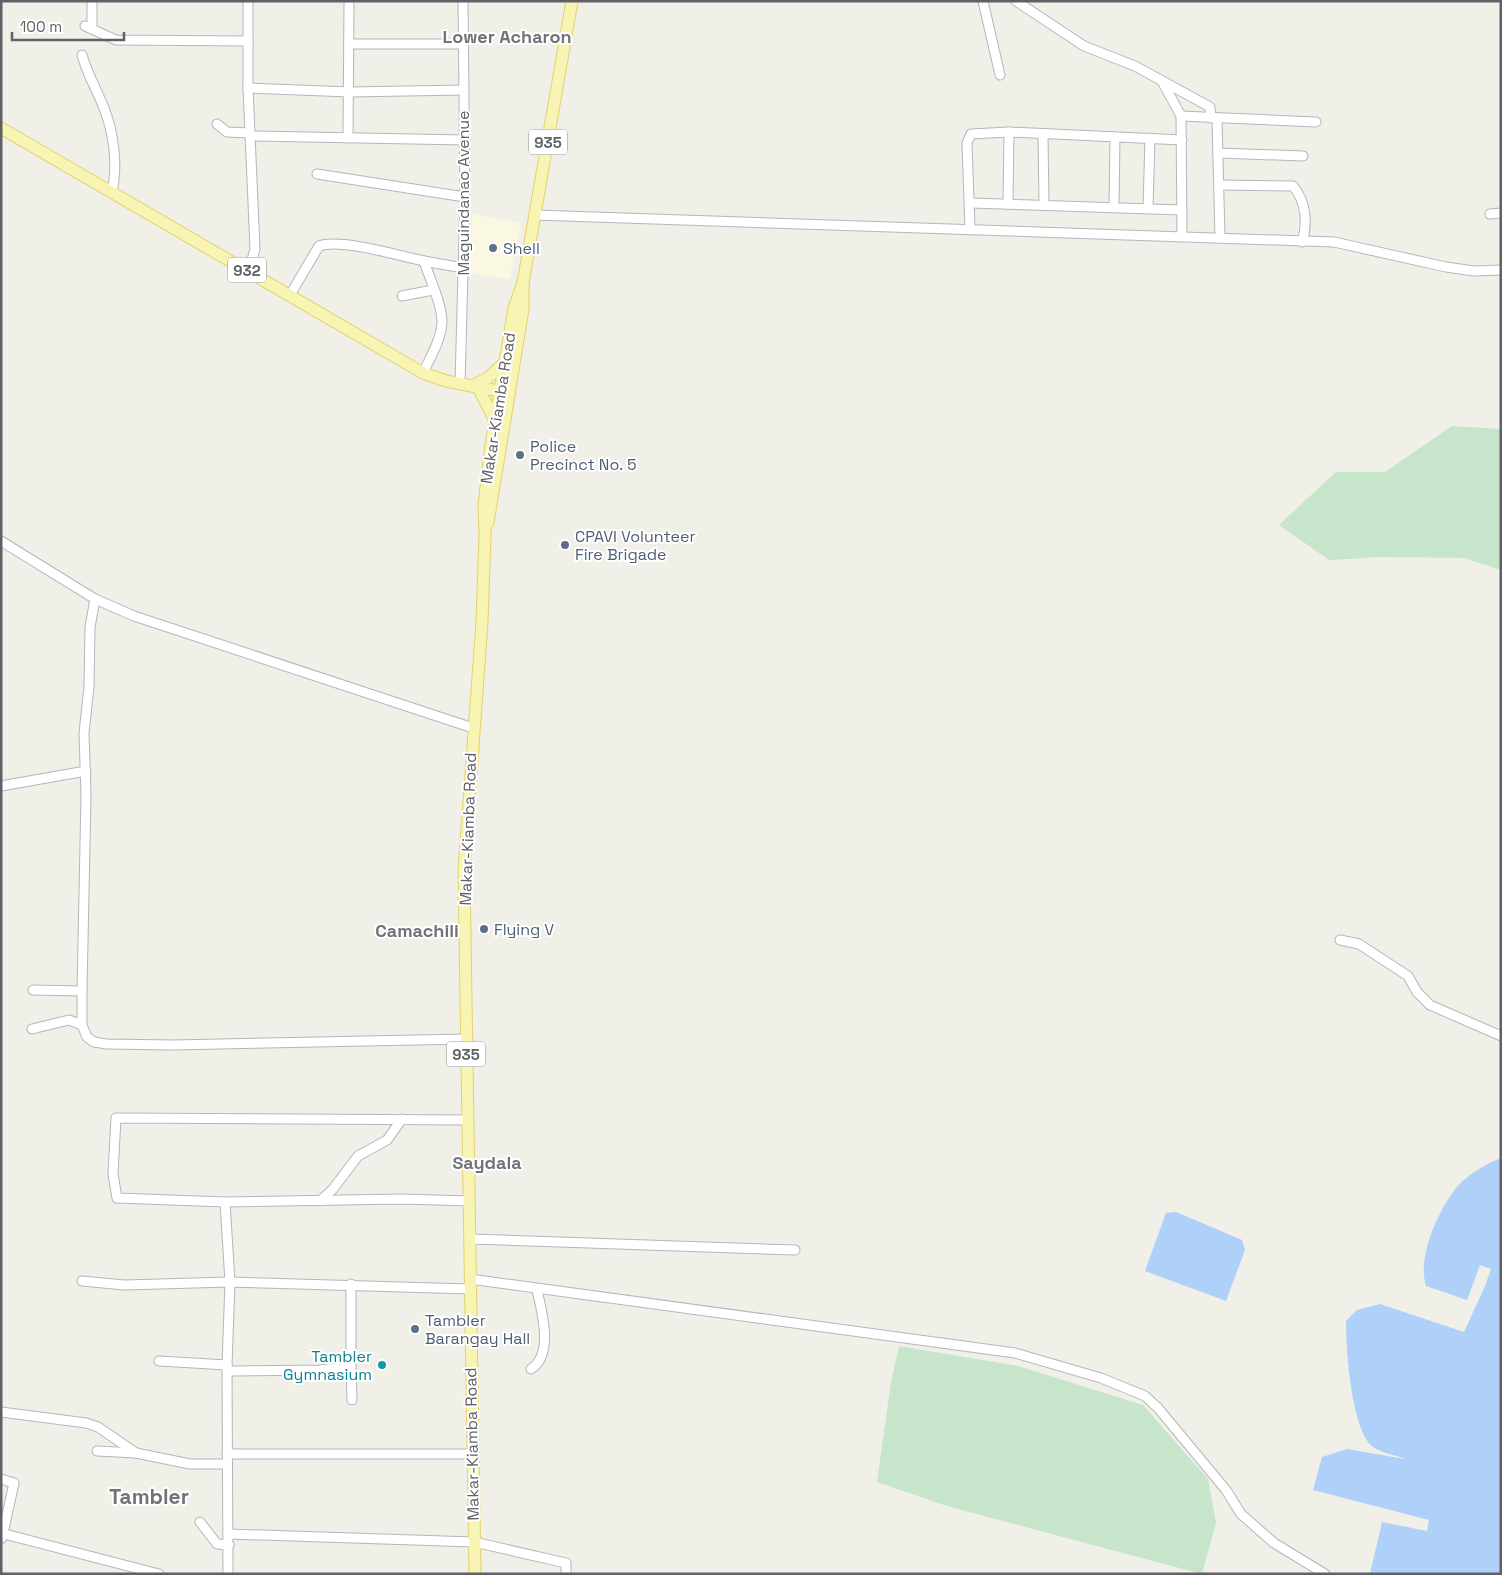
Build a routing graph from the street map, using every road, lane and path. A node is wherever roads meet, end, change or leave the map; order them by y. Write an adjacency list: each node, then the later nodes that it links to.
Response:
1 (92, 1): 8 (street)
2 (248, 1): 8 (street)
3 (349, 1): 9 (street)
4 (463, 1): 10 (street, Maguindanao Avenue)
5 (572, 1): 44 (main road, Makar-Kiamba Road / 935)
6 (983, 1): 12 (street)
7 (1016, 1): 13 (street)
8 (248, 41): 14 (street)
9 (349, 44): 10 (street); 16 (street)
10 (463, 44): 15 (street, Maguindanao Avenue)
11 (82, 55): 34 (street)
12 (1000, 75)
13 (1162, 81): 17 (street); 18 (street)
14 (248, 88): 16 (street); 23 (street)
15 (463, 90): 16 (street); 28 (street, Maguindanao Avenue)
16 (349, 92): 26 (street)
17 (1182, 116): 18 (street); 29 (street)
18 (1214, 118): 19 (street); 30 (street)
19 (1316, 122)
20 (216, 124): 23 (street)
21 (1, 128): 34 (main road, 932)
22 (1009, 132): 24 (street); 36 (street); 37 (street)
23 (250, 134): 26 (street); 52 (street)
24 (1044, 134): 25 (street); 38 (street)
25 (1114, 137): 27 (street); 39 (street)
26 (348, 138): 28 (street)
27 (1150, 138): 29 (street); 40 (street)
28 (465, 140): 35 (street, Maguindanao Avenue)
29 (1182, 140): 41 (street)
30 (1218, 153): 31 (street); 33 (street)
31 (1303, 156)
32 (317, 174): 35 (street)
33 (1220, 185): 47 (street); 48 (street)
34 (112, 192): 52 (main road, 932)
35 (465, 196): 50 (street, Maguindanao Avenue)
36 (971, 203): 37 (street); 45 (street)
37 (1008, 204): 38 (street)
38 (1044, 205): 39 (street)
39 (1114, 207): 40 (street)
40 (1148, 208): 41 (street)
41 (1182, 210): 46 (street)
42 (1490, 214): 43 (street)
43 (1501, 214)
44 (535, 215): 45 (street); 53 (main road, Makar-Kiamba Road / 935)
45 (970, 230): 46 (street)
46 (1182, 236): 47 (street)
47 (1220, 238): 48 (street)
48 (1302, 242): 51 (street)
49 (424, 261): 50 (street); 54 (street); 55 (street)
50 (463, 268): 59 (street, Maguindanao Avenue)
51 (1501, 270)
52 (249, 271): 55 (main road, 932)
53 (523, 283): 57 (main road, Makar-Kiamba Road / 935); 61 (main road, Makar-Kiamba Road / 935)
54 (433, 290): 56 (street); 58 (street)
55 (290, 295): 58 (main road, 932)
56 (402, 296)
57 (505, 362): 60 (main road); 61 (main road, Makar-Kiamba Road / 935)
58 (423, 373): 59 (main road, 932)
59 (460, 384): 60 (main road, 932)
60 (475, 387): 61 (main road, 932); 62 (main road)
61 (505, 392): 62 (main road, Makar-Kiamba Road / 935); 63 (main road, Makar-Kiamba Road / 935)
62 (495, 421): 63 (main road, Makar-Kiamba Road / 935)
63 (485, 535): 66 (main road, Makar-Kiamba Road / 935)
64 (1, 541): 65 (street)
65 (95, 599): 66 (street); 67 (street)
66 (473, 728): 75 (main road, Makar-Kiamba Road / 935)
67 (86, 771): 68 (street); 71 (street)
68 (1, 786)
69 (1340, 940): 74 (street)
70 (33, 990): 71 (street)
71 (82, 991): 72 (street)
72 (82, 1025): 73 (street); 75 (street)
73 (32, 1029)
74 (1501, 1036)
75 (466, 1039): 77 (main road, Makar-Kiamba Road / 935)
76 (402, 1119): 77 (street); 78 (street); 80 (street)
77 (467, 1120): 79 (main road, Makar-Kiamba Road / 935)
78 (320, 1201): 79 (street); 80 (street)
79 (469, 1201): 81 (main road, Makar-Kiamba Road / 935)
80 (225, 1202): 84 (street)
81 (470, 1239): 82 (street); 86 (main road, Makar-Kiamba Road / 935)
82 (796, 1250)
83 (82, 1280): 84 (street)
84 (230, 1282): 85 (street); 90 (street)
85 (352, 1284): 86 (street); 89 (street)
86 (470, 1284): 87 (street); 97 (main road, Makar-Kiamba Road / 935)
87 (537, 1290): 91 (street); 109 (street)
88 (159, 1361): 90 (street)
89 (351, 1366): 90 (street); 92 (street)
90 (228, 1368): 96 (street)
91 (531, 1369)
92 (352, 1400)
93 (1, 1412): 95 (street)
94 (97, 1451): 95 (street)
95 (136, 1453): 98 (street)
96 (228, 1454): 97 (street); 98 (street)
97 (472, 1454): 103 (main road, Makar-Kiamba Road / 935)
98 (227, 1464): 101 (street)
99 (1, 1479): 102 (street)
100 (200, 1522): 104 (street)
101 (228, 1534): 103 (street); 104 (street)
102 (2, 1535): 105 (street)
103 (474, 1542): 107 (main road, Makar-Kiamba Road / 935); 108 (street)
104 (229, 1545): 106 (street)
105 (159, 1574)
106 (228, 1574)
107 (474, 1574)
108 (566, 1574)
109 (1325, 1574)

